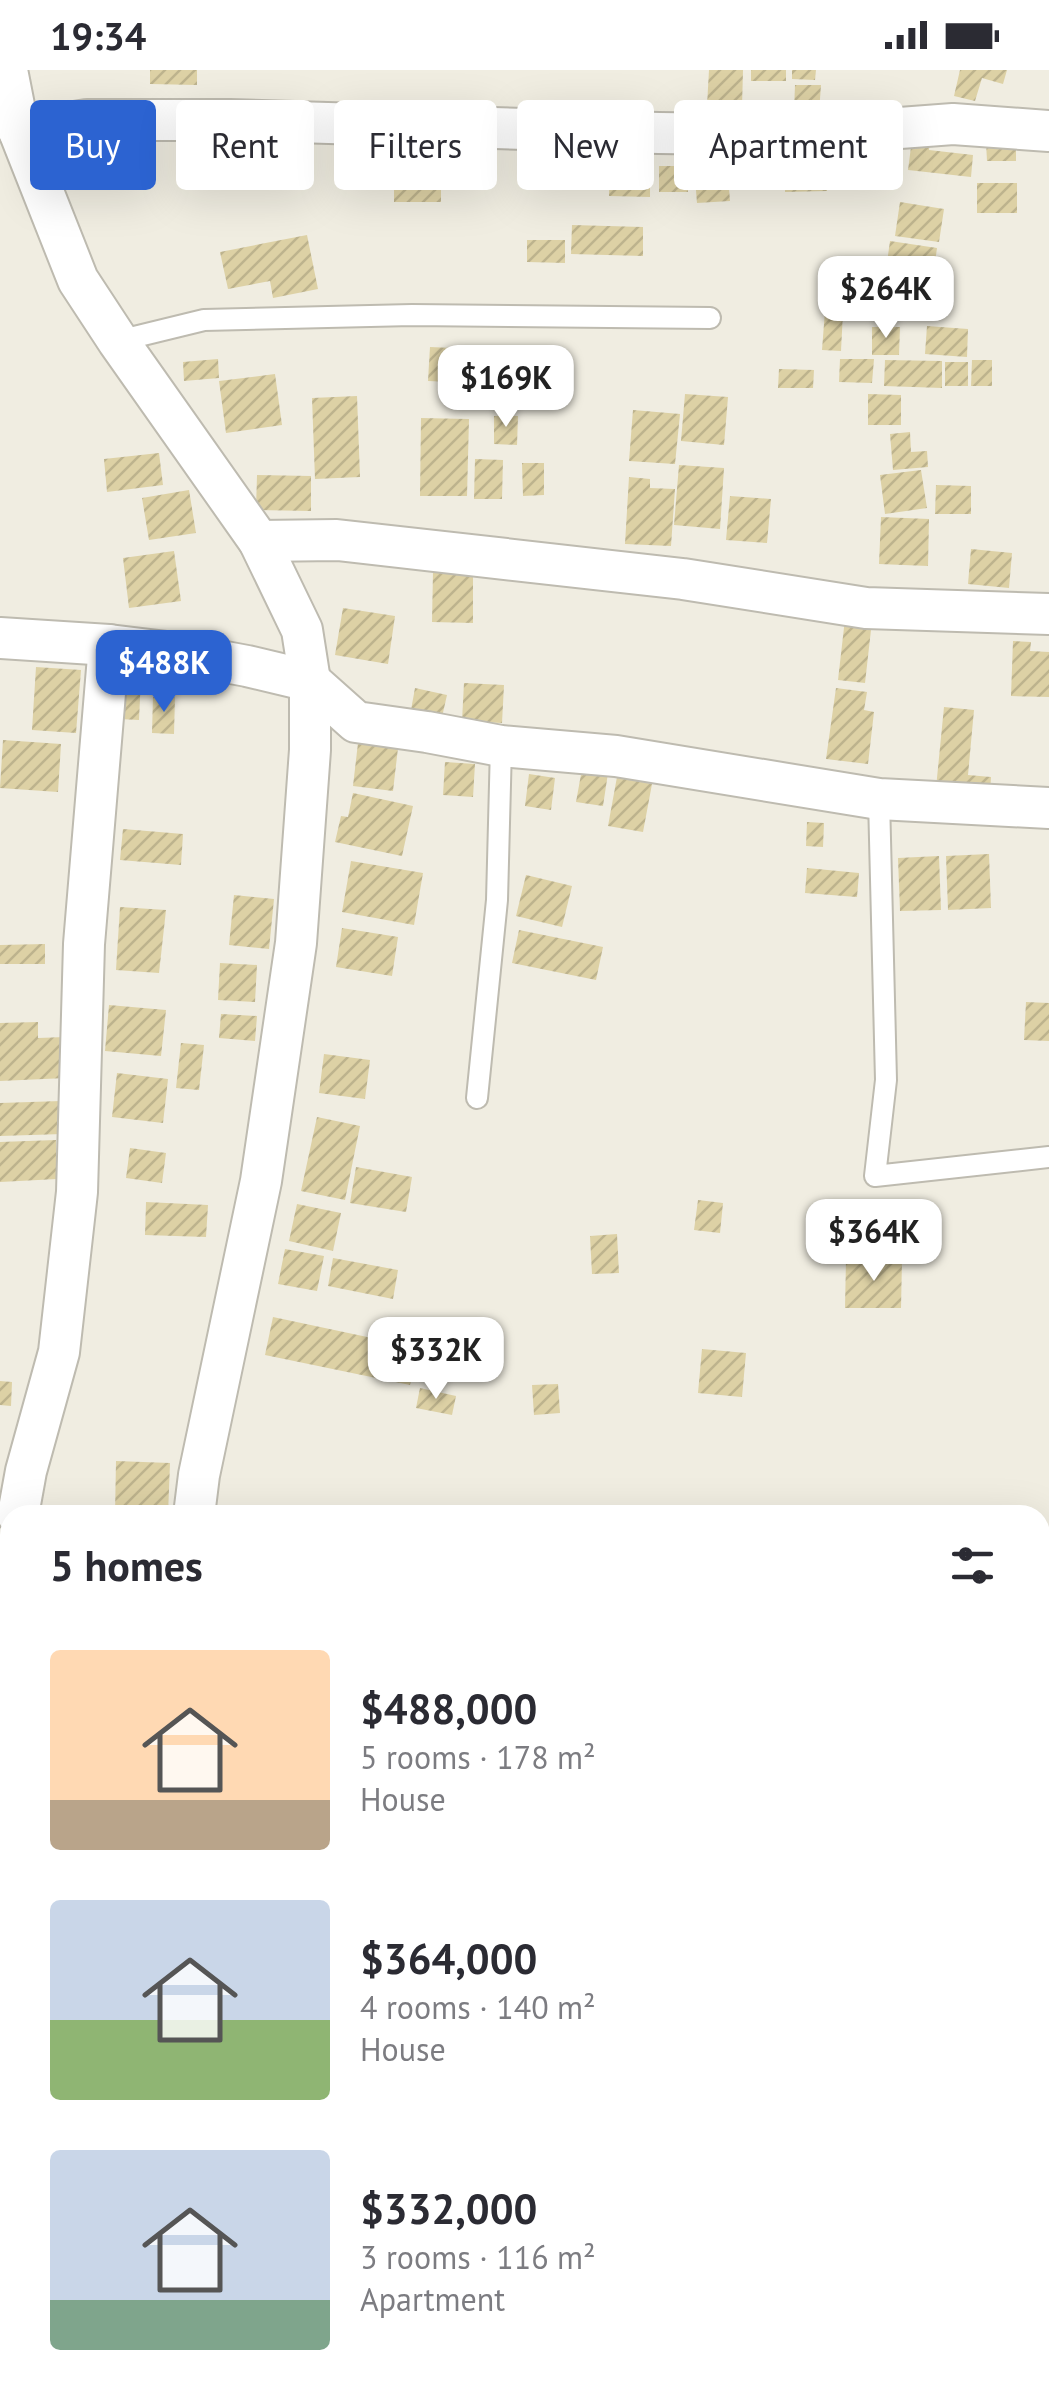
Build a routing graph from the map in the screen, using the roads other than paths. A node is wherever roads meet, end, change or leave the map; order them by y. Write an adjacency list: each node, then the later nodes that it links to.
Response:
1 (6, 70): 3 (street)
2 (1049, 130): 3 (street)
3 (19, 131): 5 (street)
4 (710, 318): 5 (lane)
5 (118, 341): 6 (street)
6 (260, 541): 7 (street); 10 (street)
7 (1049, 614)
8 (0, 638): 9 (street)
9 (108, 646): 10 (street); 16 (street)
10 (310, 680): 11 (street); 17 (street)
11 (501, 746): 12 (street); 14 (lane)
12 (879, 799): 13 (street); 15 (lane)
13 (1049, 808)
14 (477, 1098)
15 (1049, 1158)
16 (20, 1505)
17 (196, 1505)

